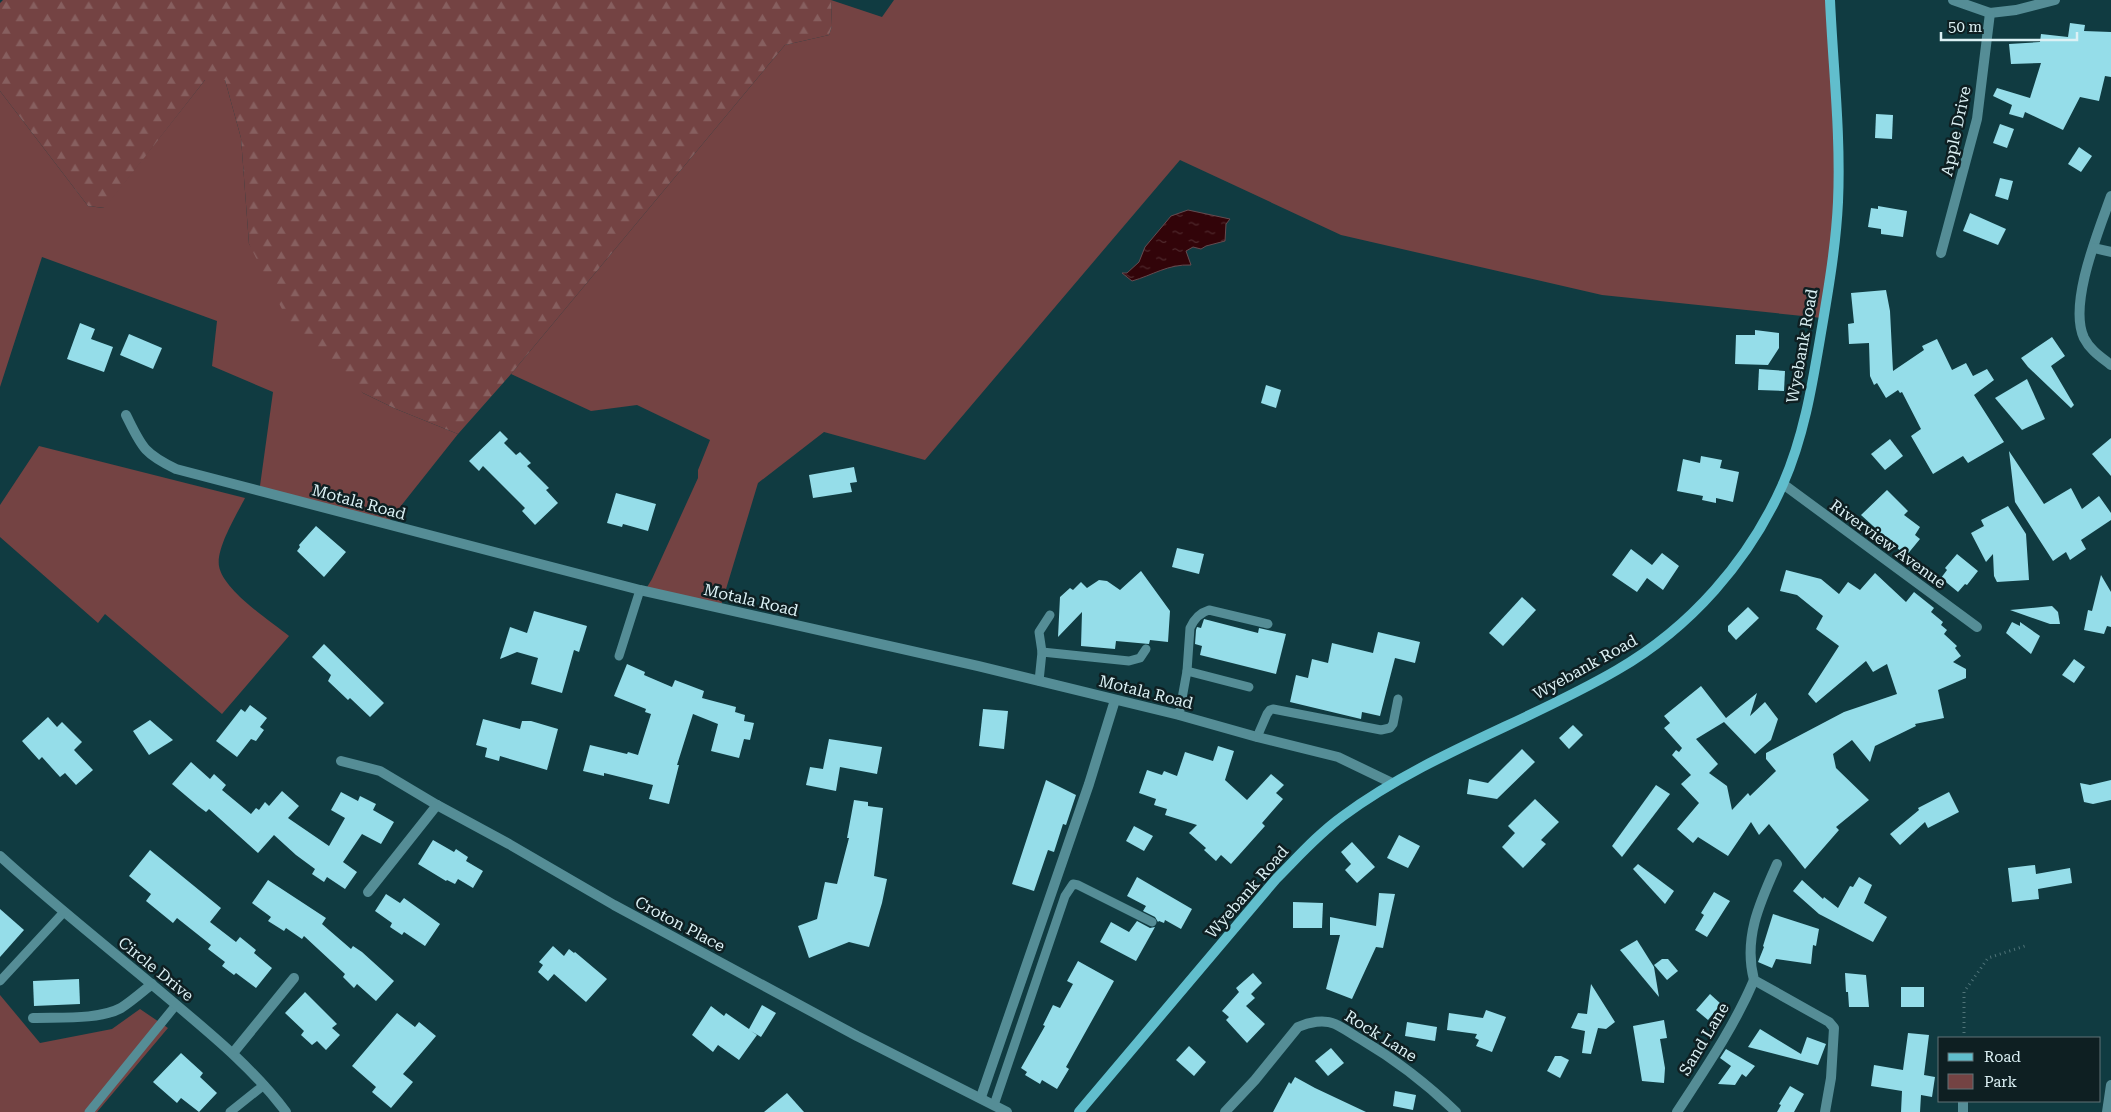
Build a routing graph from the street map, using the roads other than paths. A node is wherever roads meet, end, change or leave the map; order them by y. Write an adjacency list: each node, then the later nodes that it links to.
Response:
1 (1830, 0): 11 (street, Wyebank Road)
2 (1953, 0): 4 (street)
3 (2055, 0): 4 (street)
4 (1990, 13): 7 (street, Apple Drive)
5 (2111, 196): 6 (street)
6 (2094, 248): 8 (street); 9 (street)
7 (1942, 252)
8 (2111, 252)
9 (2111, 365)
10 (126, 415): 12 (street, Motala Road)
11 (1783, 484): 15 (street, Riverview Avenue); 27 (street, Wyebank Road)
12 (640, 590): 18 (lane); 20 (street, Motala Road)
13 (1050, 616): 17 (lane)
14 (1268, 624): 19 (lane)
15 (1977, 627)
16 (1146, 649): 17 (lane)
17 (1042, 652): 20 (lane)
18 (619, 656)
19 (1187, 671): 21 (lane); 24 (lane)
20 (1039, 681): 23 (street, Motala Road)
21 (1249, 688)
22 (1398, 699): 25 (lane)
23 (1115, 700): 24 (street, Motala Road); 43 (street)
24 (1179, 715): 25 (street, Motala Road)
25 (1256, 737): 27 (street, Motala Road)
26 (341, 760): 28 (street, Croton Place)
27 (1392, 783): 49 (street, Wyebank Road)
28 (436, 805): 31 (street); 43 (street, Croton Place)
29 (0, 856): 32 (street, Circle Drive)
30 (1777, 864): 35 (street)
31 (368, 892)
32 (63, 913): 36 (lane); 37 (street, Circle Drive)
33 (1152, 922): 44 (lane)
34 (294, 978): 40 (street)
35 (1754, 980): 52 (street, Sand Lane); 53 (street)
36 (0, 981)
37 (152, 984): 38 (street, Circle Drive); 39 (street)
38 (176, 1005): 40 (street, Circle Drive); 45 (lane)
39 (33, 1018)
40 (234, 1053): 41 (street, Circle Drive)
41 (264, 1085): 46 (lane); 47 (street, Circle Drive)
42 (2111, 1085): 54 (street)
43 (981, 1098): 44 (street, Croton Place)
44 (994, 1104): 48 (street, Croton Place)
45 (89, 1112)
46 (230, 1112)
47 (286, 1112)
48 (1007, 1112)
49 (1080, 1112)
50 (1225, 1112): 51 (street, Rock Lane)
51 (1456, 1112)
52 (1677, 1112)
53 (1825, 1112)
54 (2107, 1112)

